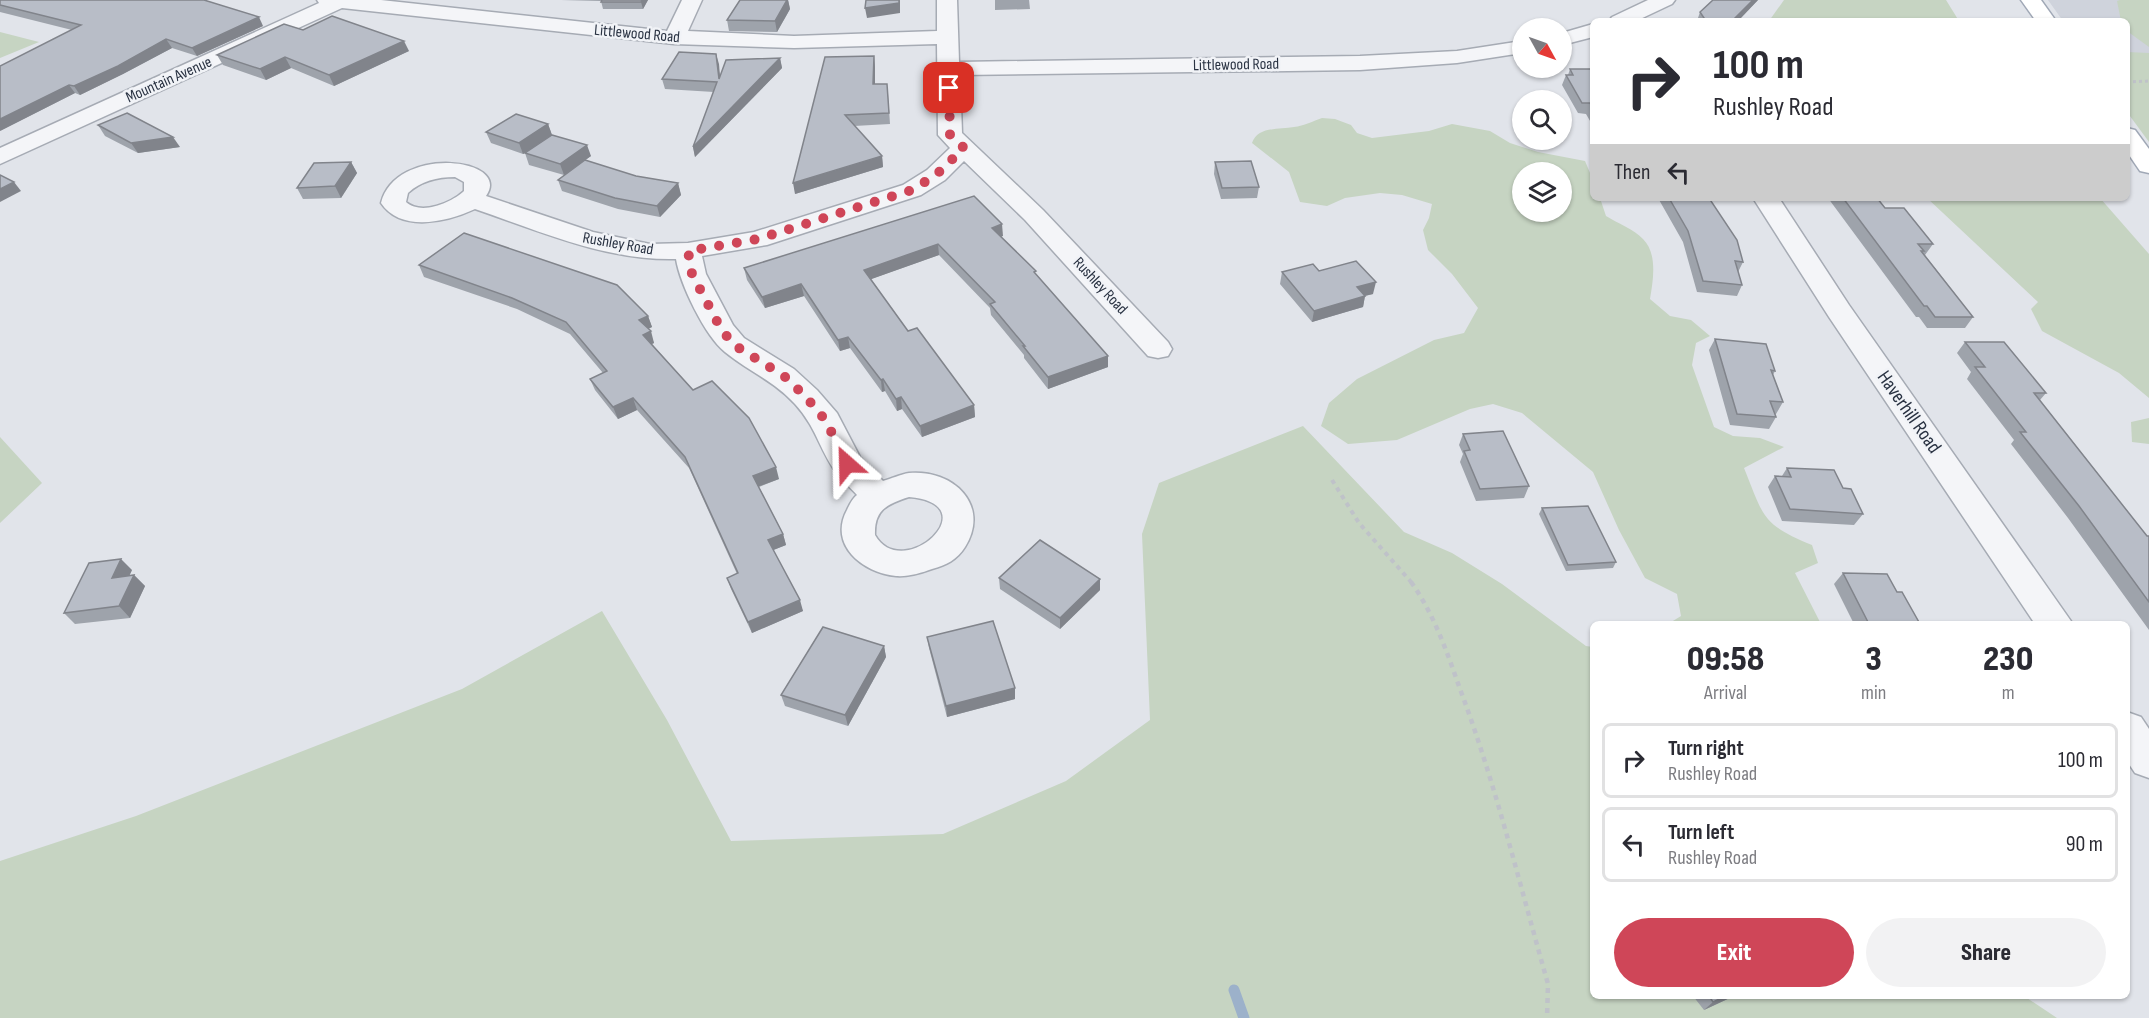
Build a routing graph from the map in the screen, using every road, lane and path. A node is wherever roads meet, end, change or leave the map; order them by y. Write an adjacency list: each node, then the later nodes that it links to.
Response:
1 (692, 0): 12 (street)
2 (947, 0): 11 (street, Rushley Road)
3 (1665, 0): 7 (street)
4 (2031, 0): 8 (main road)
5 (333, 1): 6 (street, Littlewood Road); 19 (street, Mountain Avenue)
6 (465, 8): 12 (street, Littlewood Road)
7 (1626, 18)
8 (2044, 18)
9 (1590, 31): 10 (street)
10 (1572, 36)
11 (948, 37): 12 (street, Littlewood Road); 14 (street, Rushley Road)
12 (674, 38)
13 (1512, 49): 14 (street, Littlewood Road)
14 (948, 69): 18 (street, Rushley Road)
15 (2149, 81): 16 (path)
16 (2130, 82)
17 (2130, 139): 20 (main road)
18 (964, 148): 23 (street, Rushley Road); 24 (street, Rushley Road)
19 (0, 157)
20 (2149, 166)
21 (470, 199): 23 (street, Rushley Road)
22 (1768, 201): 27 (street, Haverhill Road)
23 (688, 251): 26 (street)
24 (1158, 349)
25 (1332, 480): 30 (path)
26 (877, 495)
27 (2053, 621)
28 (2130, 733): 29 (street)
29 (2149, 761)
30 (1547, 1018)

